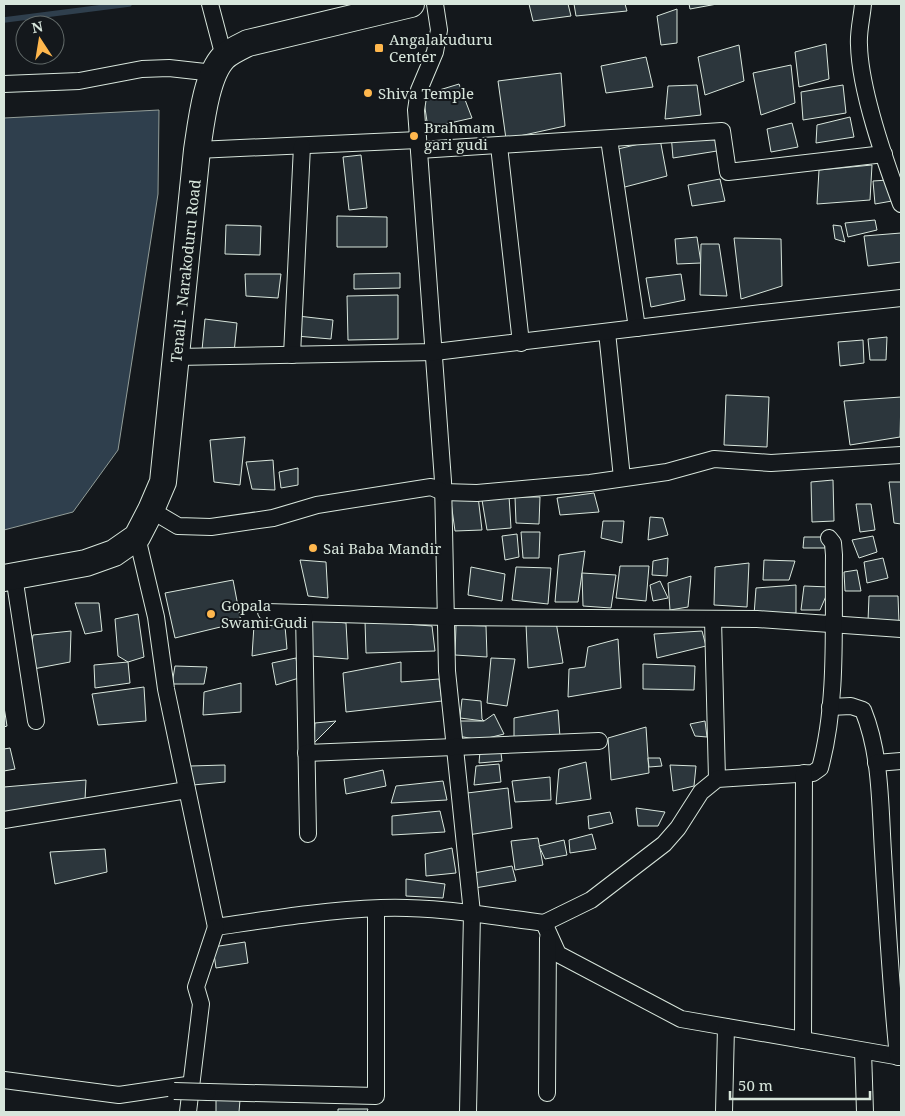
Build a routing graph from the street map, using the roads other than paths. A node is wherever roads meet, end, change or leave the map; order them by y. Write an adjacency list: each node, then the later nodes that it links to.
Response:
1 (411, 4): 5 (main road)
2 (435, 4): 8 (street)
3 (866, 4): 12 (street)
4 (210, 9): 5 (street)
5 (219, 65): 6 (street); 11 (main road, Tenali - Narakoduru Road)
6 (4, 84)
7 (609, 139): 10 (street); 12 (street); 16 (street)
8 (419, 145): 9 (street); 10 (street); 19 (street)
9 (302, 146): 11 (street); 20 (street)
10 (499, 146): 18 (street)
11 (197, 150): 21 (main road, Tenali - Narakoduru Road)
12 (884, 154): 13 (street)
13 (895, 167): 14 (street)
14 (901, 204)
15 (901, 298): 16 (street)
16 (637, 328): 17 (street)
17 (607, 332): 18 (street); 23 (street)
18 (521, 343): 19 (street)
19 (434, 352): 20 (street); 24 (street)
20 (292, 355): 21 (street)
21 (176, 357): 25 (main road, Tenali - Narakoduru Road)
22 (901, 455): 23 (street)
23 (622, 478): 24 (street)
24 (443, 492): 25 (street); 31 (street)
25 (151, 510): 26 (main road, Tenali - Narakoduru Road)
26 (137, 537): 28 (main road, Tenali - Narakoduru Road); 44 (street)
27 (829, 538): 33 (street)
28 (9, 577): 36 (street)
29 (266, 612): 30 (street)
30 (304, 613): 31 (street); 39 (street)
31 (446, 616): 32 (street); 38 (street)
32 (714, 619): 33 (street); 43 (street)
33 (833, 624): 34 (street); 35 (street)
34 (901, 629)
35 (830, 706): 41 (street); 42 (street)
36 (36, 721)
37 (599, 741): 38 (street)
38 (454, 745): 39 (street); 48 (street)
39 (306, 752): 46 (street)
40 (901, 761): 41 (street)
41 (876, 763): 51 (street)
42 (804, 773): 43 (street); 53 (street)
43 (717, 779): 50 (street)
44 (187, 790): 45 (street); 49 (street)
45 (4, 820)
46 (308, 834)
47 (376, 909): 48 (street); 49 (street); 58 (street, bridge)
48 (472, 913): 50 (street); 61 (street)
49 (216, 928): 57 (street)
50 (546, 928): 52 (street); 59 (street)
51 (895, 969): 55 (street)
52 (726, 1027): 53 (street); 62 (street)
53 (803, 1040): 54 (street)
54 (863, 1051): 55 (street); 63 (street)
55 (900, 1057)
56 (4, 1080): 58 (street)
57 (192, 1084): 58 (street); 60 (street)
58 (152, 1091)
59 (547, 1093)
60 (188, 1112)
61 (468, 1112)
62 (724, 1112)
63 (865, 1112)

